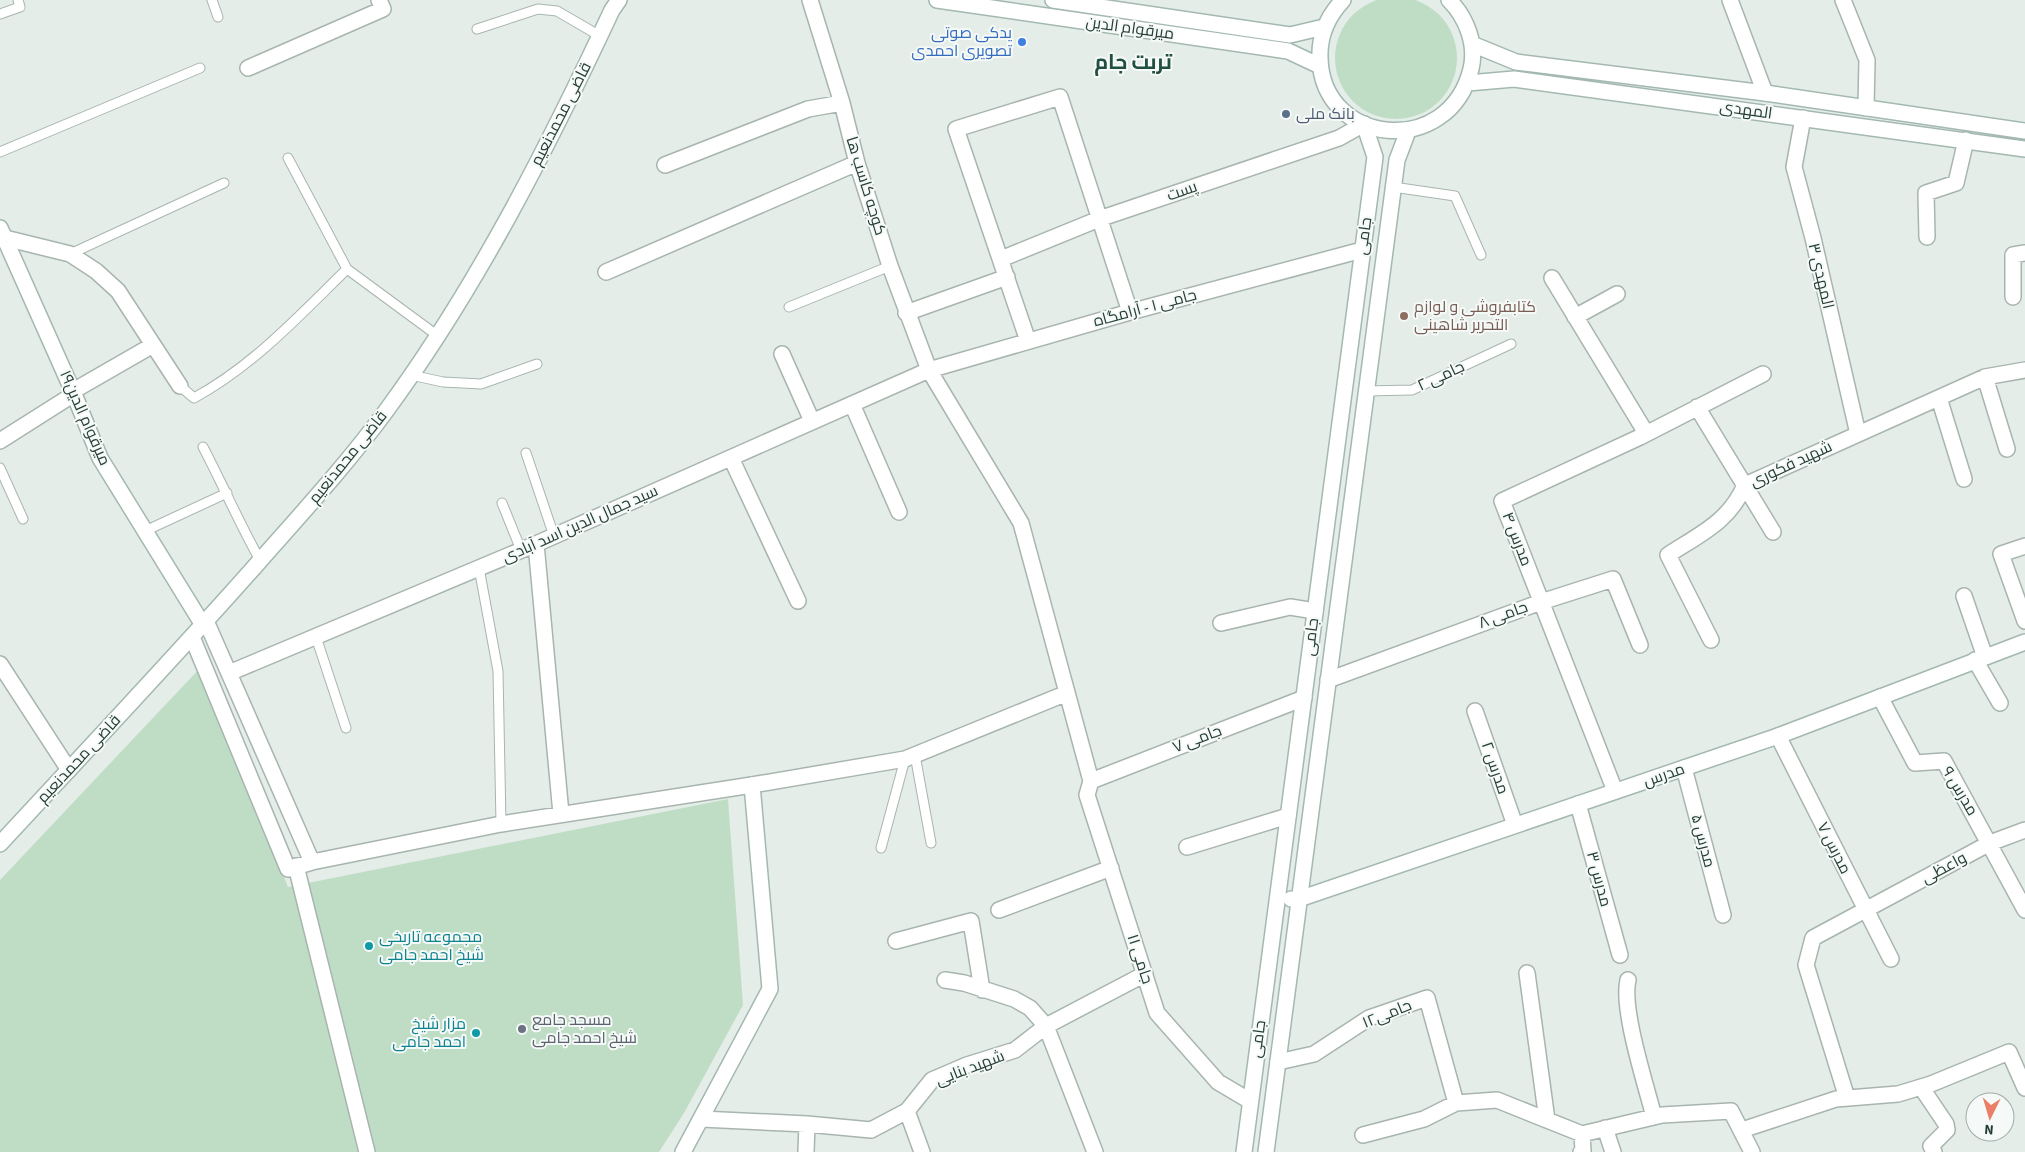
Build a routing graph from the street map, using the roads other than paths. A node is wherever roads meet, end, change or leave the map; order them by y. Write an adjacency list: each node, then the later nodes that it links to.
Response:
1 (18, 0): 13 (lane)
2 (212, 0): 14 (lane)
3 (379, 0): 21 (street)
4 (810, 0): 24 (street, کوچه کاسب ها)
5 (937, 0): 11 (street, میرقوام الدین)
6 (1054, 0): 15 (street, میرقوام الدین)
7 (1343, 0): 15 (street)
8 (1448, 0): 18 (street)
9 (1730, 0): 23 (street)
10 (1843, 0): 25 (street)
11 (962, 2): 19 (street, میرقوام الدین)
12 (615, 3): 17 (street, قاضی محمدنعیم)
13 (0, 14)
14 (218, 17)
15 (1324, 27): 19 (street)
16 (477, 28): 17 (lane)
17 (600, 36): 57 (street, قاضی محمدنعیم)
18 (1472, 44): 22 (street); 23 (street, المهدی)
19 (1320, 66): 27 (street)
20 (200, 68): 32 (lane)
21 (248, 68)
22 (1468, 83): 26 (street, المهدی); 28 (street)
23 (1765, 93): 25 (street, المهدی)
24 (842, 104): 34 (street, کوچه کاسب ها); 35 (street)
25 (1866, 108): 29 (street, المهدی)
26 (1803, 118): 30 (street, المهدی); 76 (street, المهدی ۳)
27 (1364, 124): 28 (street); 38 (street, پست); 41 (street, جامی)
28 (1408, 131): 37 (street, جامی)
29 (2025, 131)
30 (1966, 140): 31 (street, المهدی); 40 (street)
31 (2025, 148)
32 (0, 152)
33 (288, 158): 47 (lane)
34 (857, 163): 46 (street, کوچه کاسب ها); 48 (street)
35 (665, 165)
36 (224, 183): 43 (lane)
37 (1393, 187): 44 (lane); 69 (street, جامی)
38 (1099, 219): 45 (street, پست); 45 (street); 54 (street)
39 (2, 233): 43 (street); 70 (street, میرقوام الدین۱۹)
40 (1926, 237)
41 (1362, 250): 54 (street, جامی ۱ - آرامگاه); 100 (street, جامی)
42 (2025, 253): 52 (street)
43 (70, 254): 60 (street)
44 (1481, 255)
45 (1001, 259): 49 (street)
46 (890, 266): 53 (lane); 55 (street, کوچه کاسب ها)
47 (347, 269): 57 (lane); 68 (lane)
48 (606, 272)
49 (1006, 277): 55 (street); 58 (street)
50 (1552, 278): 56 (street)
51 (1617, 294): 56 (street)
52 (2013, 297)
53 (789, 307)
54 (1130, 312): 58 (street, جامی ۱ - آرامگاه)
55 (906, 313): 63 (street, کوچه کاسب ها)
56 (1576, 317): 75 (street)
57 (438, 336): 66 (street, قاضی محمدنعیم)
58 (1028, 341): 63 (street, جامی ۱ - آرامگاه)
59 (1511, 344): 69 (lane, جامی ۲)
60 (153, 345): 68 (street); 70 (street)
61 (782, 354): 74 (street)
62 (537, 364): 66 (lane)
63 (929, 370): 72 (street, سید جمال الدین اسد آبادی); 113 (street, کوچه کاسب ها)
64 (2025, 370): 67 (street, شهید فکوری)
65 (1763, 374): 73 (street, مدرس ۴)
66 (411, 375): 95 (street, قاضی محمدنعیم)
67 (1985, 377): 71 (street, شهید فکوری); 79 (street)
68 (180, 386)
69 (1366, 391): 112 (street, جامی)
70 (74, 393): 77 (street); 89 (street, میرقوام الدین۱۹)
71 (1940, 398): 76 (street, شهید فکوری); 83 (street)
72 (852, 404): 74 (street, سید جمال الدین اسد آبادی); 87 (street)
73 (1697, 407): 75 (street, مدرس ۴); 84 (street)
74 (812, 421): 81 (street, سید جمال الدین اسد آبادی)
75 (1646, 433): 99 (street, مدرس ۴)
76 (1858, 434): 84 (street, شهید فکوری)
77 (0, 441)
78 (203, 447): 85 (lane)
79 (2008, 449)
80 (526, 453): 91 (lane)
81 (731, 458): 91 (street, سید جمال الدین اسد آبادی); 98 (street)
82 (0, 468): 88 (lane)
83 (1964, 478)
84 (1745, 485): 90 (street); 106 (street, شهید فکوری)
85 (227, 493): 89 (lane); 95 (lane)
86 (502, 503): 94 (lane)
87 (899, 512)
88 (23, 519)
89 (145, 531): 102 (street, میرقوام الدین۱۹)
90 (1773, 532)
91 (554, 536): 92 (street, سید جمال الدین اسد آبادی)
92 (536, 544): 94 (street, سید جمال الدین اسد آبادی); 127 (street)
93 (2025, 546): 101 (street)
94 (521, 550): 96 (street, سید جمال الدین اسد آبادی)
95 (260, 560): 102 (street, قاضی محمدنعیم)
96 (479, 568): 105 (street, سید جمال الدین اسد آبادی); 129 (lane)
97 (1964, 596): 109 (street)
98 (798, 601)
99 (1541, 602): 108 (street, جامی ۸); 112 (street, جامی ۸); 125 (street, مدرس ۴)
100 (1315, 612): 103 (street); 115 (street, جامی)
101 (2025, 621)
102 (204, 623): 104 (street, قاضی محمدنعیم); 111 (street, میرقوام الدین۱۹)
103 (1221, 623)
104 (192, 637): 122 (street, قاضی محمدنعیم); 138 (street)
105 (316, 637): 111 (street, سید جمال الدین اسد آبادی); 118 (lane)
106 (1711, 640)
107 (2025, 642): 109 (street, مدرس)
108 (1640, 645)
109 (1980, 659): 114 (street, مدرس); 116 (street)
110 (0, 664): 122 (street)
111 (229, 673): 137 (street, میرقوام الدین۱۹)
112 (1328, 680): 140 (street, جامی)
113 (1067, 693): 120 (street); 123 (street, جامی ۱۱)
114 (1880, 697): 119 (street, مدرس); 133 (street, مدرس ۹)
115 (1304, 698): 123 (street, جامی ۷); 128 (street, جامی)
116 (2000, 703)
117 (1475, 711): 130 (street, مدرس ۲)
118 (346, 728)
119 (1778, 736): 121 (street, مدرس); 144 (street, مدرس ۷)
120 (910, 757): 124 (street); 132 (lane); 136 (lane)
121 (1684, 768): 125 (street, مدرس); 145 (street, مدرس ۵)
122 (69, 770): 134 (street, قاضی محمدنعیم)
123 (1091, 781): 139 (street, جامی ۱۱)
124 (752, 786): 127 (street); 163 (street)
125 (1615, 792): 126 (street, مدرس)
126 (1578, 804): 130 (street, مدرس); 147 (street, مدرس ۳)
127 (562, 814): 129 (street)
128 (1288, 816): 135 (street); 141 (street, جامی)
129 (501, 824): 137 (street)
130 (1515, 825): 140 (street, مدرس)
131 (2025, 830): 133 (street, واعظی)
132 (931, 843)
133 (1990, 843): 142 (street, مدرس ۹); 144 (street, واعظی)
134 (0, 844)
135 (1187, 847)
136 (881, 848)
137 (312, 862): 138 (street)
138 (292, 867): 170 (street)
139 (1111, 868): 143 (street); 150 (street, جامی ۱۱)
140 (1299, 899): 141 (street, مدرس); 155 (street, جامی)
141 (1277, 900): 159 (street, جامی)
142 (2023, 901)
143 (999, 910)
144 (1866, 910): 148 (street, مدرس ۷); 158 (street, واعظی)
145 (1723, 914)
146 (896, 941): 153 (street)
147 (1620, 954)
148 (1891, 959)
149 (1527, 973): 164 (street)
150 (1145, 974): 154 (street, شهید بنایی); 159 (street, جامی ۱۱)
151 (945, 980): 153 (street)
152 (1628, 980): 162 (street)
153 (982, 990): 154 (street)
154 (1046, 1026): 161 (street, شهید بنایی); 174 (street)
155 (1278, 1062): 160 (street, جامی۱۲); 176 (street, جامی)
156 (1921, 1087): 157 (street); 158 (street); 180 (street)
157 (2025, 1088)
158 (1847, 1098): 167 (street)
159 (1250, 1101): 175 (street, جامی)
160 (1456, 1104): 164 (street); 169 (street)
161 (907, 1111): 165 (street, شهید بنایی); 173 (street)
162 (1654, 1117): 166 (street); 167 (street)
163 (701, 1119): 165 (street, شهید بنایی); 171 (street)
164 (1547, 1120): 168 (street)
165 (808, 1124): 172 (street)
166 (1605, 1128): 168 (street); 178 (street)
167 (1742, 1130): 179 (street)
168 (1582, 1134): 177 (street)
169 (1363, 1135)
170 (367, 1152)
171 (683, 1152)
172 (806, 1152)
173 (922, 1152)
174 (1095, 1152)
175 (1244, 1152)
176 (1266, 1152)
177 (1581, 1152)
178 (1613, 1152)
179 (1752, 1152)
180 (1934, 1152)

